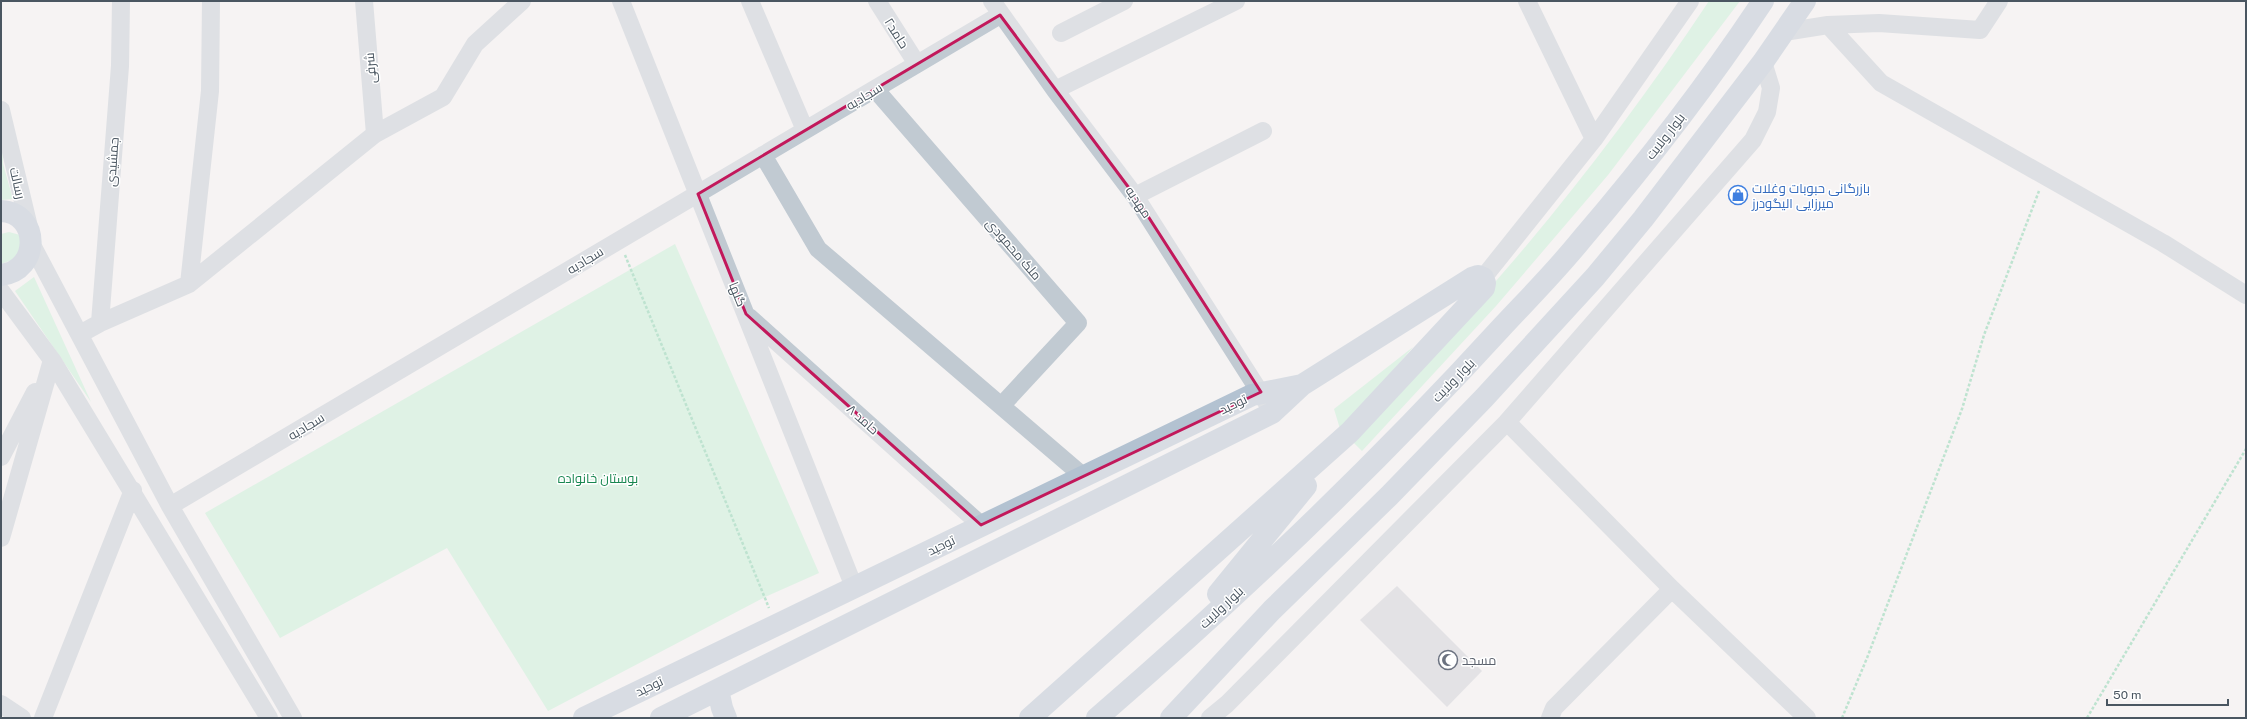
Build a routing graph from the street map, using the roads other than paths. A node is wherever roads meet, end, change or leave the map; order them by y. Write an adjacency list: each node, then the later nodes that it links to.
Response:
1 (121, 1): 39 (street, جمشیدی)
2 (211, 1): 35 (street)
3 (364, 1): 26 (street, شرفی)
4 (522, 1): 26 (street)
5 (622, 1): 29 (street, گلها)
6 (750, 1): 24 (street)
7 (877, 1): 20 (street, حامد۲)
8 (1124, 1): 18 (street)
9 (1236, 1): 22 (street)
10 (1527, 1): 27 (street)
11 (1690, 1): 27 (street)
12 (1763, 1): 56 (main road, بلوار ولایت)
13 (1805, 1): 17 (main road)
14 (1999, 1): 16 (street)
15 (996, 8): 20 (street, سجادیه); 22 (street, مهدیه)
16 (1828, 25): 17 (street); 37 (street)
17 (1784, 32): 19 (main road)
18 (1061, 34)
19 (1763, 62): 46 (street); 69 (main road)
20 (917, 64): 21 (street, سجادیه)
21 (875, 89): 24 (street, سجادیه); 44 (street, ملک محمودی)
22 (1055, 90): 30 (street, مهدیه)
23 (1, 110): 32 (street, رسالت)
24 (805, 130): 28 (street, سجادیه)
25 (1263, 131): 30 (street)
26 (375, 134): 35 (street)
27 (1594, 139): 34 (street)
28 (763, 155): 29 (street, سجادیه); 44 (street)
29 (698, 194): 38 (street, گلها); 51 (street, سجادیه)
30 (1135, 196): 43 (street, مهدیه)
31 (1, 211): 32 (main road)
32 (31, 239): 33 (main road); 40 (street, رسالت)
33 (1, 275)
34 (1482, 278): 42 (main road, توحید); 47 (main road)
35 (189, 284): 39 (street)
36 (1, 291): 41 (street)
37 (2246, 295)
38 (746, 314): 52 (street, حامد ۸); 54 (street, گلها)
39 (100, 323): 40 (street)
40 (80, 334): 51 (street, رسالت)
41 (52, 360): 48 (street); 50 (street); 53 (street)
42 (1302, 385): 43 (main road, توحید); 45 (main road, توحید)
43 (1261, 392): 45 (street, مهدیه); 49 (main road, توحید)
44 (1001, 406): 49 (street)
45 (1272, 413): 57 (main road, توحید)
46 (1507, 422): 55 (street); 70 (street)
47 (1350, 432): 56 (main road); 67 (main road)
48 (1, 457)
49 (1083, 476): 52 (main road, توحید)
50 (133, 490): 62 (street); 63 (street)
51 (170, 506): 64 (street, رسالت)
52 (981, 525): 54 (main road, توحید)
53 (1, 538)
54 (854, 587): 58 (main road, توحید)
55 (1672, 589): 71 (street); 72 (street)
56 (1162, 662): 68 (main road, بلوار ولایت)
57 (718, 690): 60 (main road, توحید); 66 (main road)
58 (638, 692): 60 (main road); 65 (main road, توحید)
59 (1, 704): 61 (street)
60 (669, 717)
61 (22, 718)
62 (43, 718)
63 (269, 718)
64 (293, 718)
65 (586, 718)
66 (726, 718)
67 (1030, 718)
68 (1097, 718)
69 (1171, 718)
70 (1210, 718)
71 (1550, 718)
72 (1807, 718)

